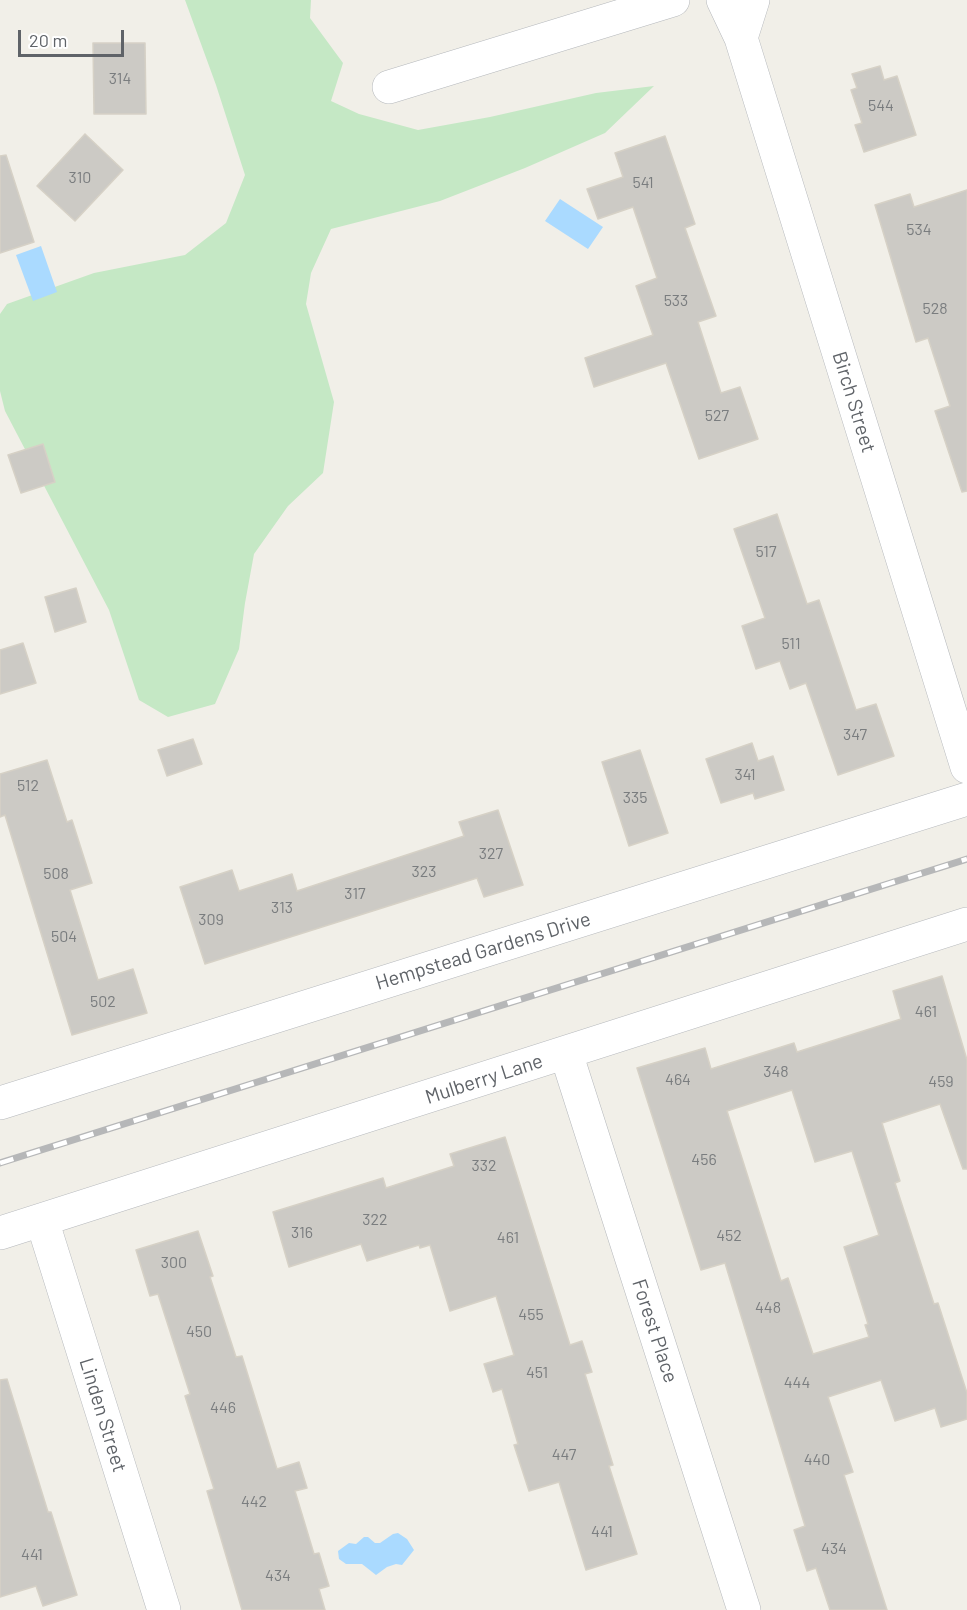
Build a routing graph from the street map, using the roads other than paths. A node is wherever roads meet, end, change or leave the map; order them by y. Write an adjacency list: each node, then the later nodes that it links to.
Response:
1 (673, 0): 5 (street)
2 (723, 0): 4 (street, Birch Street)
3 (753, 0): 4 (street)
4 (741, 38): 6 (street, Birch Street)
5 (389, 87)
6 (967, 767)
7 (967, 799): 10 (street, Hempstead Gardens Drive)
8 (967, 924): 9 (street, Mulberry Lane)
9 (566, 1053): 11 (street, Mulberry Lane); 14 (street, Forest Place)
10 (1, 1099)
11 (42, 1220): 12 (street, Mulberry Lane); 13 (street, Linden Street)
12 (0, 1233)
13 (164, 1610)
14 (744, 1610)

